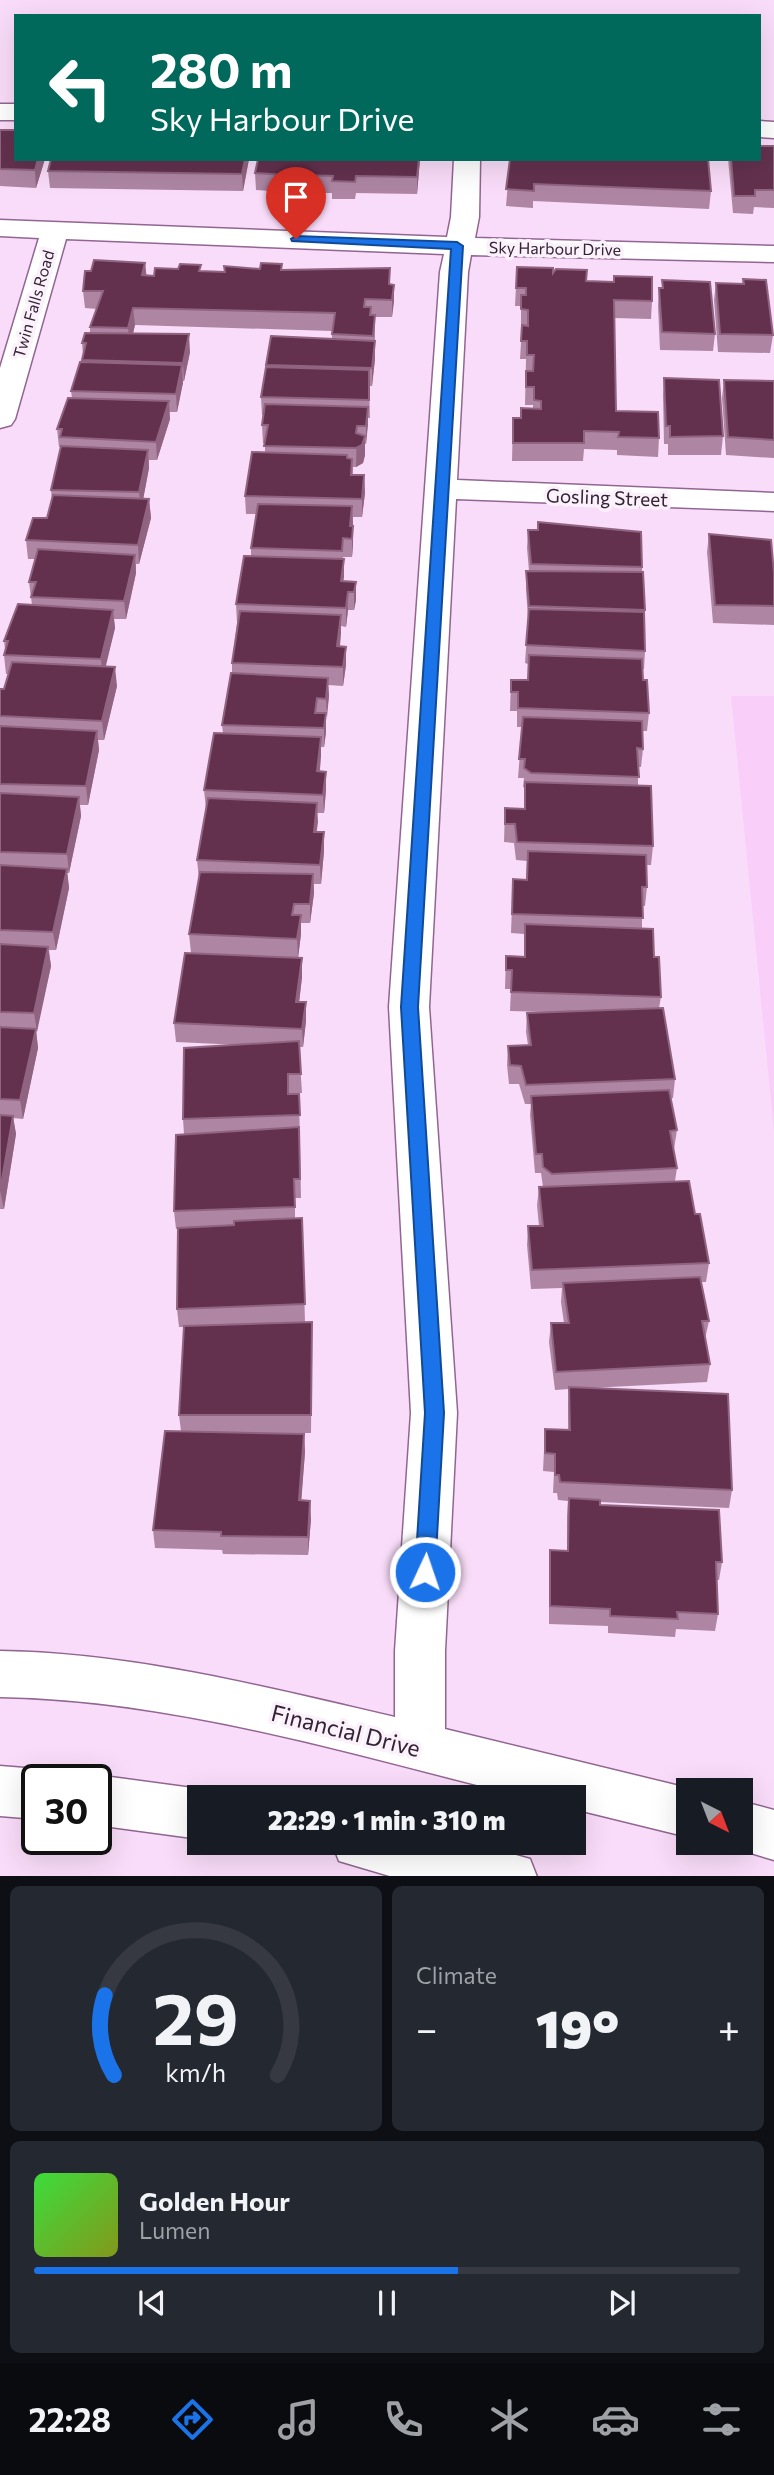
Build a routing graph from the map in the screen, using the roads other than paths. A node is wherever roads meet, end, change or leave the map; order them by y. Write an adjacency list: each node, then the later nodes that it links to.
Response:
1 (467, 161): 4 (street)
2 (0, 228): 3 (street, Sky Harbour Drive)
3 (55, 229): 4 (street, Sky Harbour Drive); 6 (street, Twin Falls Road)
4 (457, 246): 5 (street, Sky Harbour Drive); 7 (street)
5 (774, 254)
6 (0, 419)
7 (441, 489): 8 (street, Gosling Street); 10 (street)
8 (774, 502)
9 (0, 1674): 10 (street, Financial Drive)
10 (420, 1747): 14 (street, Financial Drive)
11 (0, 1791): 12 (street)
12 (21, 1793)
13 (112, 1802): 15 (street)
14 (676, 1809)
15 (187, 1812)
16 (753, 1829): 17 (street)
17 (774, 1835)
18 (412, 1855): 19 (street)
19 (506, 1876)

